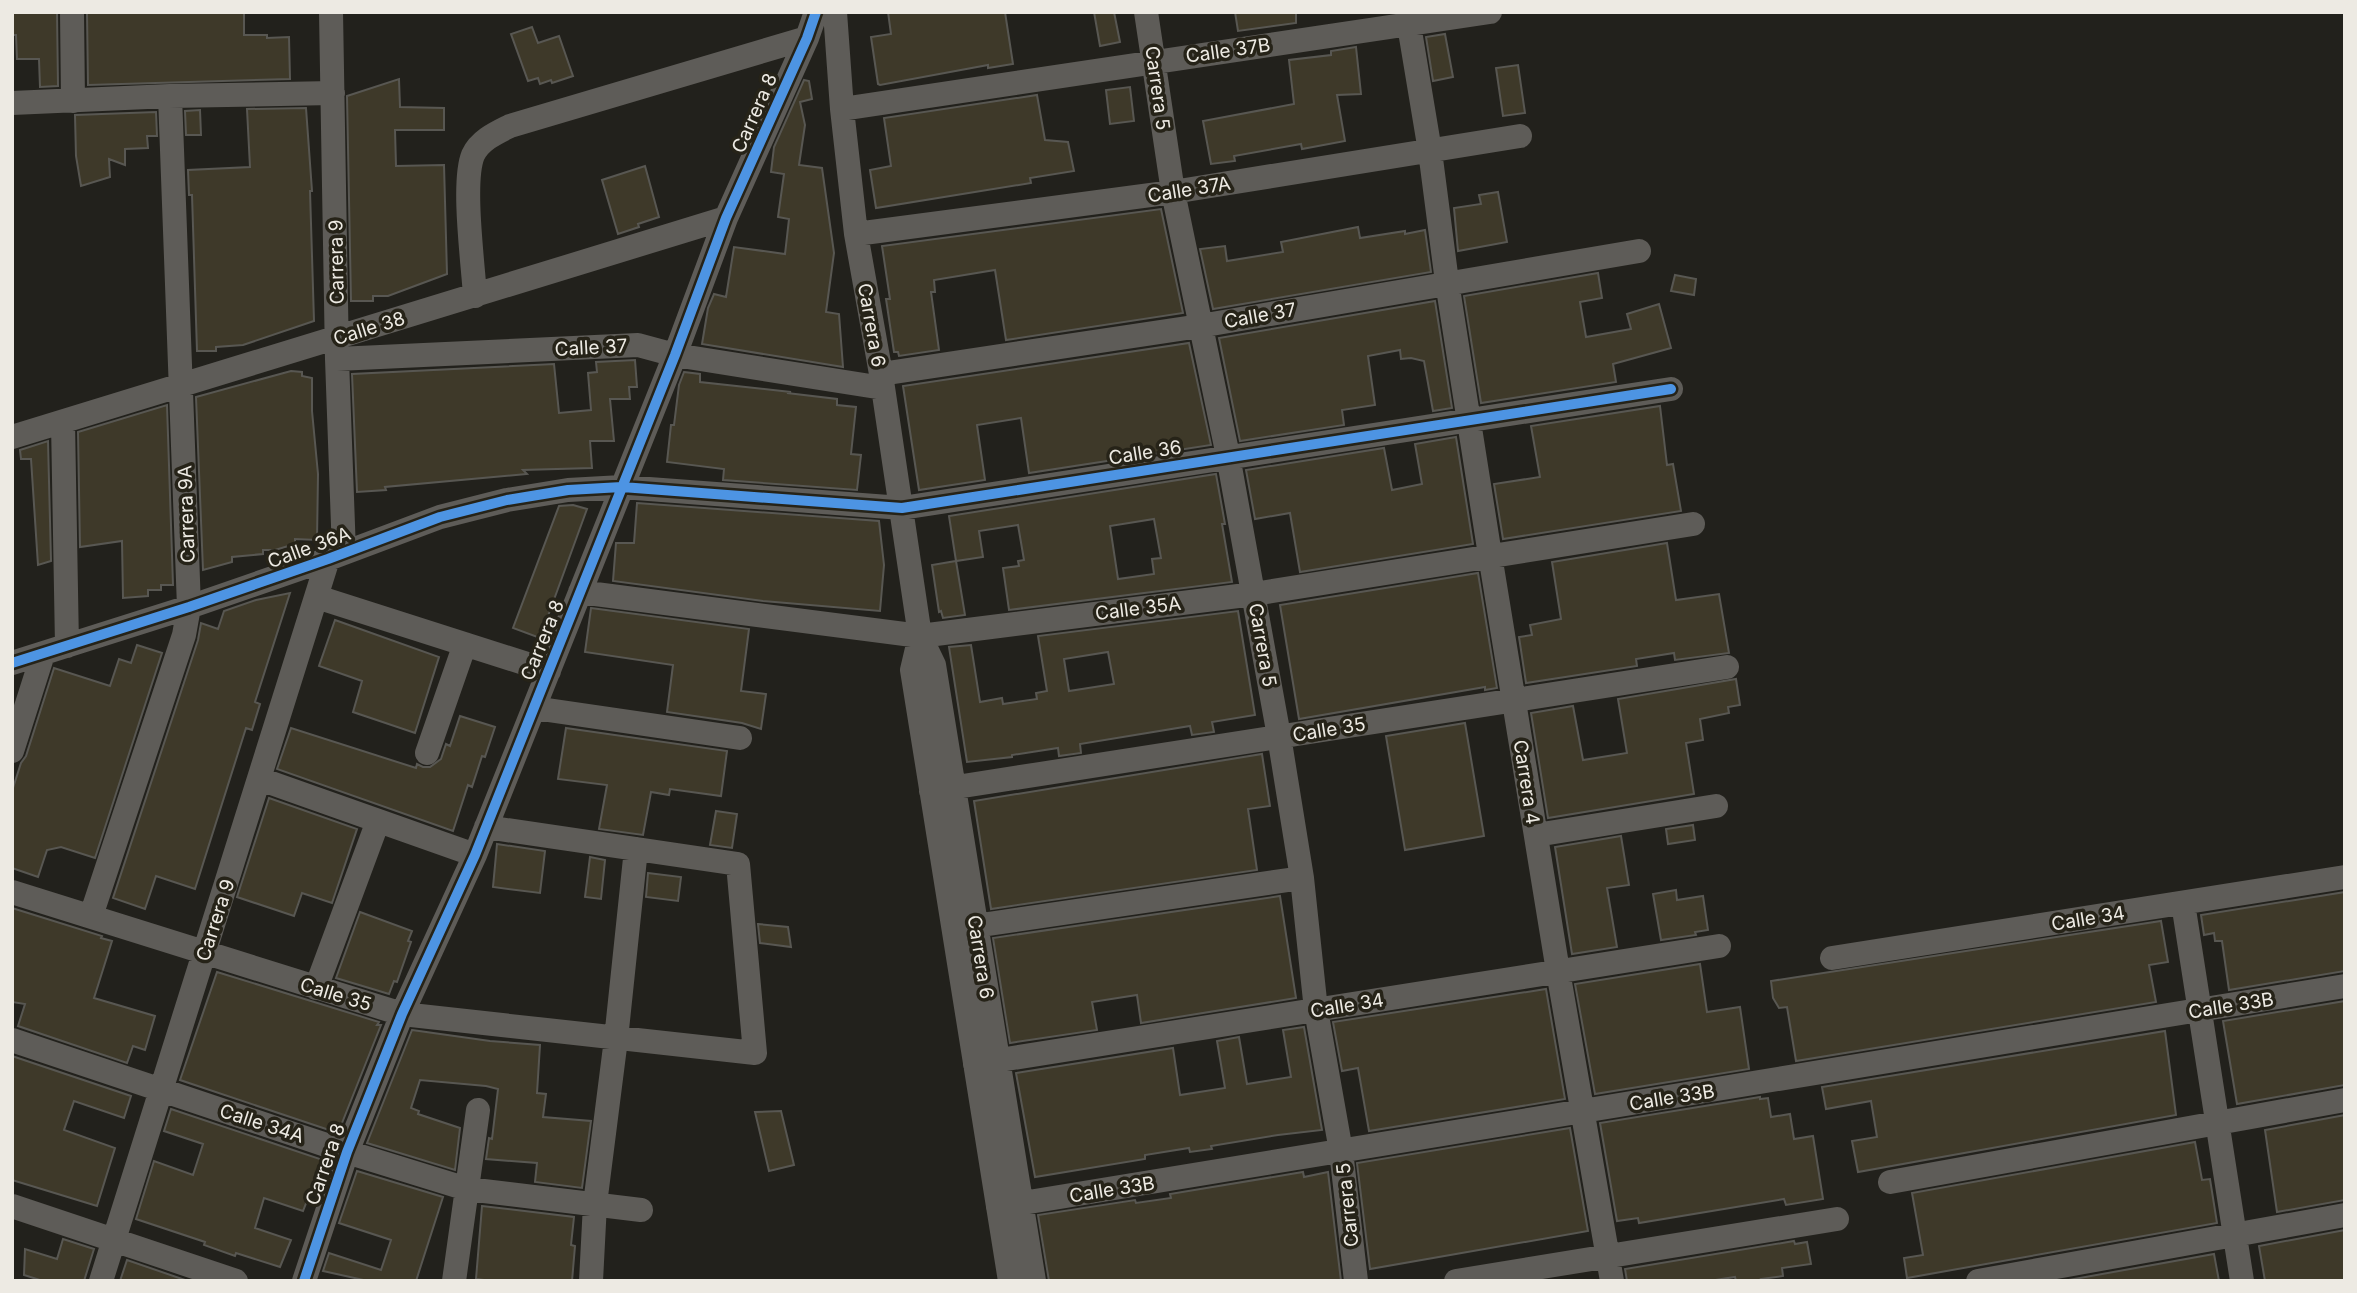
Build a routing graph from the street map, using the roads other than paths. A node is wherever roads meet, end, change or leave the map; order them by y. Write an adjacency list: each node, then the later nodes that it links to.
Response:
1 (72, 12): 12 (street)
2 (331, 12): 10 (street, Carrera 9)
3 (816, 12): 8 (street, Carrera 8)
4 (835, 12): 14 (street, Carrera 6)
5 (1146, 12): 9 (street, Carrera 5)
6 (1490, 12): 7 (street, Calle 37B)
7 (1409, 25): 9 (street, Calle 37B); 16 (street, Carrera 4)
8 (807, 38): 18 (street, Carrera 8); 22 (street)
9 (1155, 61): 14 (street, Calle 37B); 17 (street, Carrera 5)
10 (333, 93): 11 (street); 24 (street, Carrera 9)
11 (170, 96): 12 (street); 27 (street, Carrera 9A)
12 (73, 101): 13 (street)
13 (12, 103)
14 (842, 109): 19 (street, Carrera 6)
15 (1520, 136): 16 (street, Calle 37A)
16 (1430, 151): 17 (street, Calle 37A); 21 (street, Carrera 4)
17 (1173, 192): 19 (street, Calle 37A); 23 (street, Carrera 5)
18 (726, 218): 22 (street, Calle 38); 25 (street, Carrera 8)
19 (856, 234): 26 (street, Carrera 6)
20 (1639, 251): 21 (street, Calle 37)
21 (1447, 282): 23 (street, Calle 37); 29 (street, Carrera 4)
22 (475, 296): 24 (street, Calle 38)
23 (1200, 326): 26 (street, Calle 37); 32 (street, Carrera 5)
24 (338, 348): 25 (street, Calle 37); 27 (street, Calle 38); 37 (street, Carrera 9)
25 (675, 355): 26 (street, Calle 37); 33 (street, Carrera 8)
26 (882, 381): 34 (street, Carrera 6)
27 (182, 385): 30 (street, Calle 38); 41 (street, Carrera 9A)
28 (1671, 389): 29 (street, Calle 36)
29 (1469, 421): 32 (street, Calle 36); 36 (street, Carrera 4)
30 (63, 422): 31 (street, Calle 38); 44 (street)
31 (12, 437)
32 (1228, 456): 34 (street, Calle 36); 39 (street, Carrera 5)
33 (622, 486): 34 (street, Calle 36); 37 (street, Calle 36A); 38 (street, Carrera 8)
34 (902, 508): 42 (street, Carrera 6)
35 (1693, 524): 36 (street, Calle 35A)
36 (1490, 555): 39 (street, Calle 35A); 49 (street, Carrera 4)
37 (336, 556): 40 (street, Carrera 9); 41 (street, Calle 36A)
38 (580, 592): 42 (street, Calle 35A); 48 (street, Carrera 8)
39 (1254, 594): 42 (street, Calle 35A); 51 (street, Carrera 5)
40 (317, 597): 43 (street); 55 (street, Carrera 9)
41 (189, 607): 44 (street, Calle 36A); 67 (street, Carrera 9A)
42 (920, 636): 56 (street, Carrera 6)
43 (465, 644): 48 (street); 54 (street)
44 (67, 646): 45 (street, Calle 36A)
45 (43, 654): 46 (street, Calle 36A); 53 (street)
46 (12, 663)
47 (1727, 667): 49 (street, Calle 35)
48 (548, 671): 50 (street, Carrera 8)
49 (1514, 700): 51 (street, Calle 35); 60 (street, Carrera 4)
50 (534, 708): 52 (street); 59 (street, Carrera 8)
51 (1279, 736): 56 (street, Calle 35); 64 (street, Carrera 5)
52 (740, 738)
53 (12, 751)
54 (427, 753)
55 (260, 779): 58 (street); 70 (street, Carrera 9)
56 (942, 789): 68 (street, Carrera 6)
57 (1716, 806): 60 (street)
58 (378, 821): 62 (street); 74 (street)
59 (486, 827): 61 (street); 62 (street, Carrera 8)
60 (1536, 835): 72 (street, Carrera 4)
61 (636, 849): 78 (street); 78 (street, Calle 35)
62 (475, 855): 77 (street, Carrera 8)
63 (2345, 877): 66 (street, Calle 34)
64 (1302, 878): 68 (street); 75 (street, Carrera 5)
65 (12, 892): 67 (street, Calle 35)
66 (2183, 903): 71 (street, Calle 34); 76 (street)
67 (91, 916): 70 (street, Calle 35)
68 (965, 928): 80 (street, Carrera 6)
69 (1718, 946): 72 (street, Calle 34)
70 (205, 952): 74 (street, Calle 35); 81 (street, Carrera 9)
71 (1832, 958)
72 (1558, 971): 75 (street, Calle 34); 84 (street, Carrera 4)
73 (2345, 986): 76 (street, Calle 33B)
74 (316, 988): 77 (street, Calle 35)
75 (1317, 1010): 80 (street, Calle 34); 86 (street, Carrera 5)
76 (2200, 1010): 84 (street, Calle 33B); 85 (street)
77 (402, 1014): 78 (street, Calle 35); 87 (street, Carrera 8)
78 (616, 1039): 90 (street)
79 (12, 1040): 81 (street, Calle 34A)
80 (987, 1063): 91 (street, Carrera 6)
81 (162, 1090): 87 (street, Calle 34A); 97 (street, Carrera 9)
82 (2345, 1100): 85 (street)
83 (478, 1110): 89 (street)
84 (1583, 1111): 86 (street, Calle 33B); 98 (street, Carrera 4)
85 (2218, 1122): 88 (street); 96 (street)
86 (1341, 1151): 91 (street, Calle 33B); 106 (street, Carrera 5)
87 (347, 1152): 89 (street, Calle 34A); 101 (street, Carrera 8)
88 (1890, 1182)
89 (467, 1189): 90 (street, Calle 34A); 102 (street)
90 (595, 1204): 93 (street, Calle 34A); 103 (street)
91 (1010, 1205): 104 (street, Carrera 6); 105 (street, Carrera 6)
92 (12, 1206): 97 (street)
93 (641, 1210)
94 (2345, 1215): 96 (street)
95 (1837, 1219): 98 (street)
96 (2235, 1236): 109 (street); 110 (street)
97 (112, 1240): 99 (street, Carrera 9); 100 (street)
98 (1609, 1256): 107 (street); 108 (street, Carrera 4)
99 (101, 1281)
100 (236, 1281)
101 (304, 1281)
102 (454, 1281)
103 (591, 1281)
104 (1010, 1281)
105 (1034, 1281)
106 (1356, 1281)
107 (1456, 1281)
108 (1612, 1281)
109 (1978, 1281)
110 (2242, 1281)

